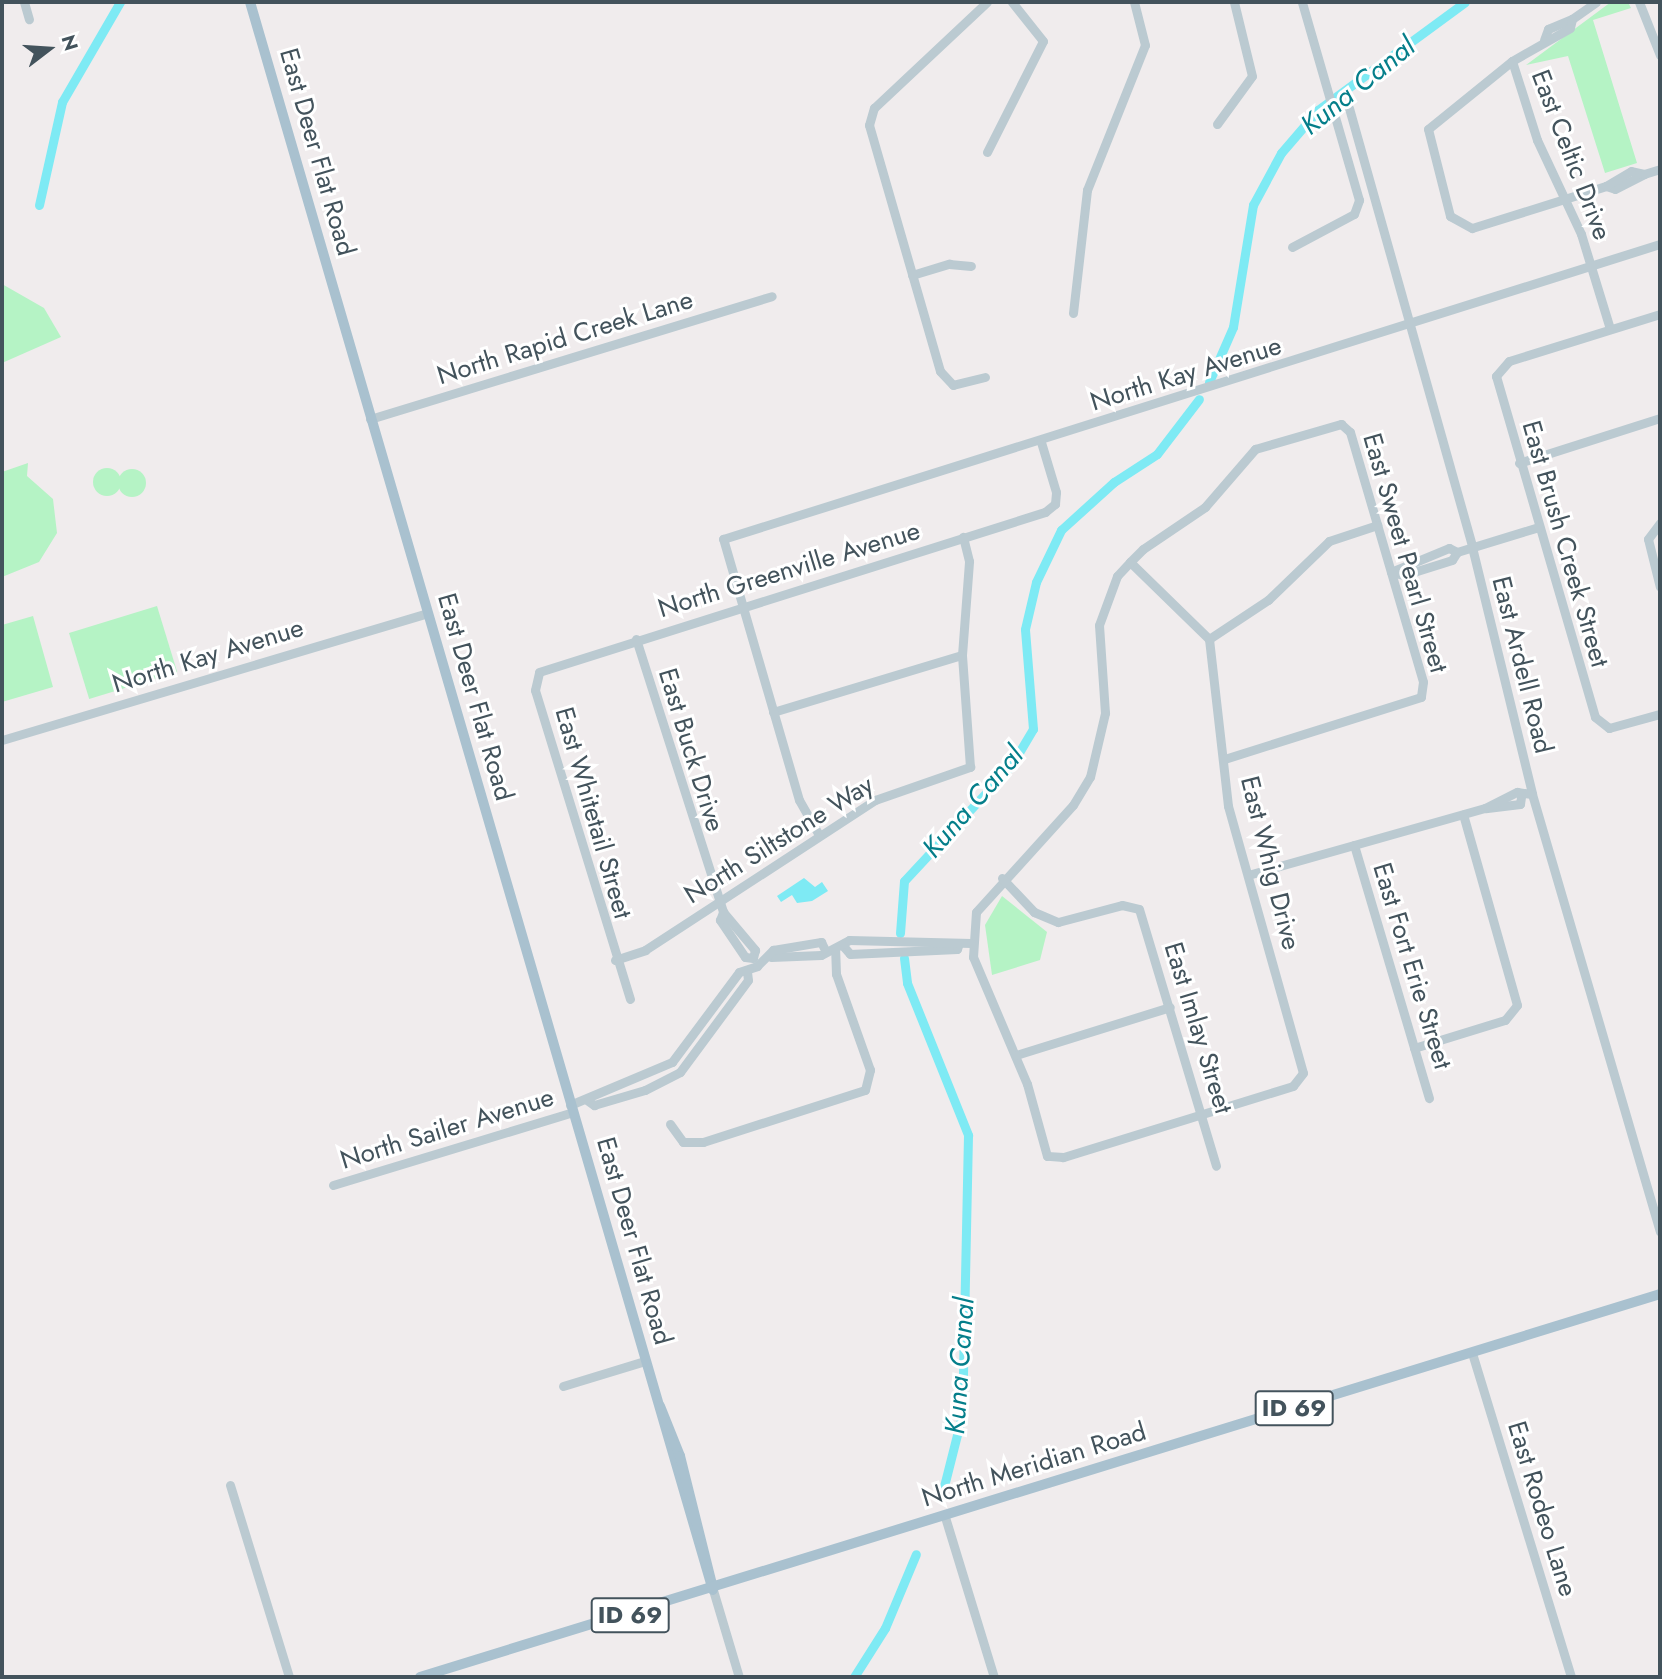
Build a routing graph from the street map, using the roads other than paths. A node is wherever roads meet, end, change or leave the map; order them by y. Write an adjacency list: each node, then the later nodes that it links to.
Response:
1 (24, 2): 10 (street)
2 (250, 2): 30 (main road, East Deer Flat Road)
3 (987, 2): 22 (street)
4 (1012, 2): 15 (street)
5 (1134, 2): 24 (street)
6 (1234, 2): 14 (street)
7 (1302, 2): 19 (street)
8 (1596, 2): 12 (street)
9 (1639, 2): 11 (street)
10 (29, 19)
11 (1660, 55)
12 (1512, 61): 17 (street, East Celtic Drive); 17 (street)
13 (1349, 108): 26 (street, East Ardell Road)
14 (1217, 124)
15 (987, 152)
16 (1660, 169): 17 (street)
17 (1564, 197): 20 (street, East Celtic Drive)
18 (1660, 244): 20 (street, North Kay Avenue)
19 (1292, 247)
20 (1590, 264): 26 (street, North Kay Avenue); 27 (street, East Celtic Drive)
21 (971, 266): 22 (street)
22 (912, 275): 28 (street)
23 (772, 296): 30 (street, North Rapid Creek Lane)
24 (1073, 313)
25 (1660, 314): 27 (street)
26 (1409, 322): 31 (street, North Kay Avenue); 37 (street, East Ardell Road)
27 (1610, 329): 32 (street, East Brush Creek Street)
28 (985, 377)
29 (1660, 418): 32 (street)
30 (370, 419): 42 (main road, East Deer Flat Road)
31 (1041, 442): 36 (street, North Greenville Avenue); 41 (street, North Kay Avenue)
32 (1520, 463): 35 (street, East Brush Creek Street)
33 (1660, 523): 40 (street)
34 (1377, 525): 38 (street, East Sweet Pearl Street); 39 (street, East Sweet Pearl Street); 44 (street)
35 (1539, 527): 37 (street); 48 (street, East Brush Creek Street)
36 (963, 537): 41 (street, North Greenville Avenue); 45 (street)
37 (1472, 547): 39 (street); 51 (street, East Ardell Road)
38 (1130, 562): 44 (street); 56 (street)
39 (1391, 572): 50 (street, East Sweet Pearl Street)
40 (1660, 587)
41 (743, 606): 43 (street, North Greenville Avenue); 47 (street)
42 (427, 612): 49 (street, North Kay Avenue); 67 (main road, East Deer Flat Road)
43 (636, 639): 46 (street, North Greenville Avenue); 57 (street, East Buck Drive)
44 (1209, 639): 50 (street, East Whig Drive)
45 (962, 655): 47 (street); 53 (street, North Siltstone Way)
46 (536, 677): 60 (street, East Whitetail Street)
47 (773, 712): 53 (street)
48 (1660, 714)
49 (2, 740)
50 (1224, 759): 55 (street, East Whig Drive)
51 (1532, 794): 52 (street); 72 (street, East Ardell Road)
52 (1463, 814): 54 (street); 64 (street)
53 (819, 835): 57 (street, North Siltstone Way)
54 (1354, 845): 55 (street); 64 (street, East Fort Erie Street)
55 (1248, 875): 68 (street, East Whig Drive)
56 (1002, 878): 58 (street); 63 (street, East Imlay Street)
57 (718, 902): 60 (street, North Siltstone Way); 61 (street, East Buck Drive)
58 (971, 943): 59 (street); 65 (street)
59 (839, 947): 61 (street); 69 (street)
60 (615, 960): 62 (street, East Whitetail Street)
61 (755, 962): 67 (street, North Sailer Avenue)
62 (630, 999)
63 (1170, 1007): 65 (street); 68 (street, East Imlay Street)
64 (1414, 1048): 66 (street, East Fort Erie Street)
65 (1016, 1055): 68 (street)
66 (1429, 1098)
67 (572, 1109): 71 (street, North Sailer Avenue); 75 (main road, East Deer Flat Road)
68 (1202, 1114): 70 (street, East Imlay Street)
69 (670, 1124)
70 (1216, 1166)
71 (333, 1185)
72 (1660, 1232)
73 (1660, 1294): 74 (main road, North Meridian Road / ID 69)
74 (1472, 1353): 78 (main road, North Meridian Road / ID 69); 84 (street, East Rodeo Lane)
75 (645, 1361): 76 (street); 79 (main road, East Deer Flat Road)
76 (563, 1385)
77 (230, 1485): 80 (street)
78 (945, 1517): 79 (main road, North Meridian Road / ID 69); 83 (street)
79 (713, 1590): 81 (main road, North Meridian Road / ID 69); 82 (street, East Deer Flat Road)
80 (289, 1677)
81 (420, 1677)
82 (739, 1677)
83 (994, 1677)
84 (1571, 1677)

